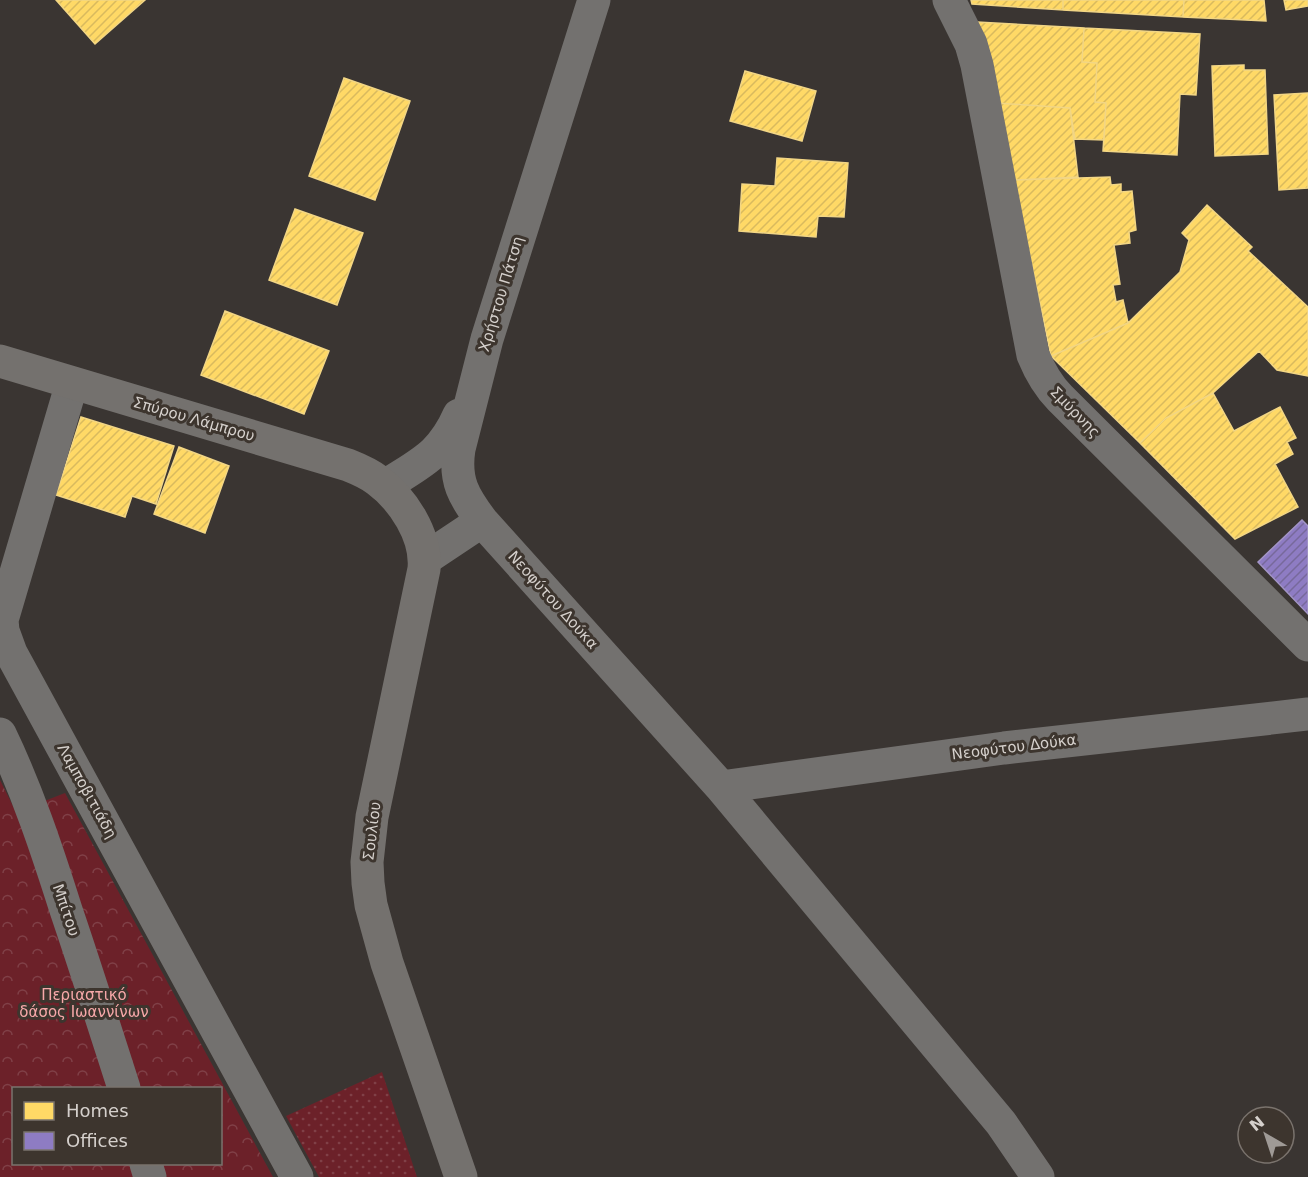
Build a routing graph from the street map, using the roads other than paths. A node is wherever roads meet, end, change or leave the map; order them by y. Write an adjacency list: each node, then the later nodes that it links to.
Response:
1 (594, 0): 3 (street, Χρήστου Πάτση)
2 (949, 0): 9 (street, Σμύρνης)
3 (487, 339): 6 (street); 7 (street, Χρήστου Πάτση)
4 (0, 361): 5 (main road, Σπύρου Λάμπρου)
5 (72, 383): 6 (main road, Σπύρου Λάμπρου); 14 (street, Λαμποβιτιάδη)
6 (385, 486): 8 (main road, Σουλίου)
7 (482, 521): 8 (street); 12 (street, Νεοφύτου Δούκα)
8 (425, 559): 15 (main road, Σουλίου)
9 (1308, 645)
10 (1308, 714): 12 (street, Νεοφύτου Δούκα)
11 (0, 734): 13 (street, Μπίτου)
12 (721, 787): 16 (street, Νεοφύτου Δούκα)
13 (123, 1087)
14 (297, 1177)
15 (461, 1177)
16 (1038, 1177)

